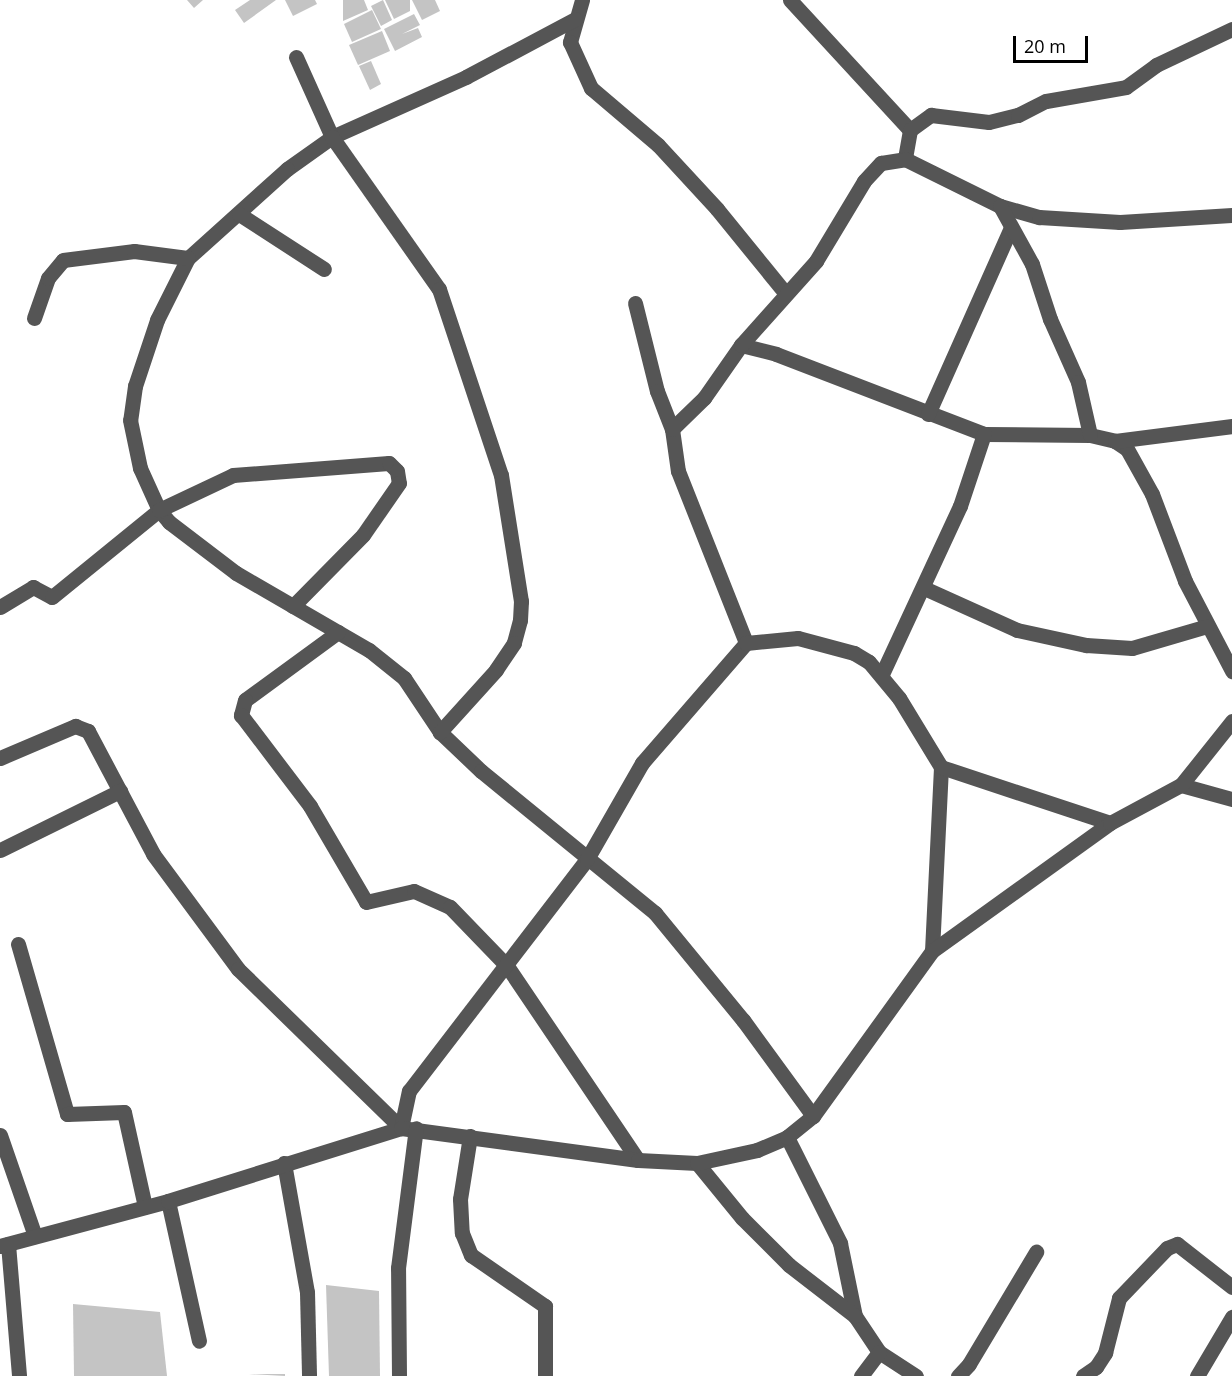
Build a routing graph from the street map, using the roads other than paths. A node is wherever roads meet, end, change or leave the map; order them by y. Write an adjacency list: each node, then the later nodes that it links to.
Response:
1 (582, 0): 3 (street)
2 (790, 0): 6 (street)
3 (575, 19): 7 (street); 15 (street)
4 (1232, 29): 6 (street)
5 (296, 57): 7 (street)
6 (910, 130): 8 (street)
7 (332, 137): 10 (street); 35 (street)
8 (905, 159): 9 (street); 15 (street)
9 (1000, 206): 11 (street); 12 (street)
10 (238, 214): 13 (street); 14 (street)
11 (1232, 215)
12 (1011, 228): 19 (street); 23 (street)
13 (188, 258): 17 (street); 25 (street)
14 (324, 269)
15 (786, 294): 18 (street)
16 (635, 303): 21 (street)
17 (34, 318)
18 (741, 345): 19 (street); 21 (street)
19 (928, 414): 22 (street)
20 (1232, 426): 24 (street)
21 (672, 429): 31 (street)
22 (984, 434): 23 (street); 26 (street)
23 (1090, 435): 24 (street)
24 (1115, 441): 29 (street)
25 (159, 510): 27 (street); 27 (street); 28 (street)
26 (924, 588): 29 (street); 33 (street)
27 (293, 606): 30 (street)
28 (0, 607)
29 (1207, 626): 32 (street)
30 (338, 632): 35 (street); 46 (street)
31 (746, 643): 33 (street); 43 (street)
32 (1232, 671)
33 (882, 674): 37 (street)
34 (1232, 722): 38 (street)
35 (440, 732): 43 (street)
36 (0, 758): 39 (street)
37 (941, 767): 41 (street); 45 (street)
38 (1181, 785): 40 (street); 41 (street)
39 (120, 791): 42 (street); 48 (street)
40 (1232, 799)
41 (1110, 823): 45 (street)
42 (0, 850)
43 (587, 859): 46 (street); 47 (street)
44 (18, 944): 56 (street)
45 (932, 951): 47 (street)
46 (507, 966): 48 (street); 52 (street)
47 (813, 1116): 51 (street)
48 (408, 1128): 50 (street); 53 (street); 67 (street)
49 (0, 1136): 57 (street)
50 (470, 1136): 52 (street); 68 (street)
51 (787, 1137): 54 (street); 61 (street)
52 (638, 1160): 54 (street)
53 (284, 1163): 55 (street); 66 (street)
54 (697, 1163): 61 (street)
55 (168, 1201): 56 (street); 63 (street)
56 (145, 1207): 57 (street)
57 (35, 1236): 58 (street)
58 (4, 1245): 65 (street)
59 (1036, 1252): 71 (street)
60 (1232, 1287): 72 (street)
61 (855, 1316): 64 (street)
62 (1232, 1317): 73 (street)
63 (199, 1341)
64 (879, 1352): 69 (street); 70 (street)
65 (19, 1376)
66 (309, 1376)
67 (399, 1376)
68 (545, 1376)
69 (861, 1376)
70 (916, 1376)
71 (958, 1376)
72 (1083, 1376)
73 (1197, 1376)

